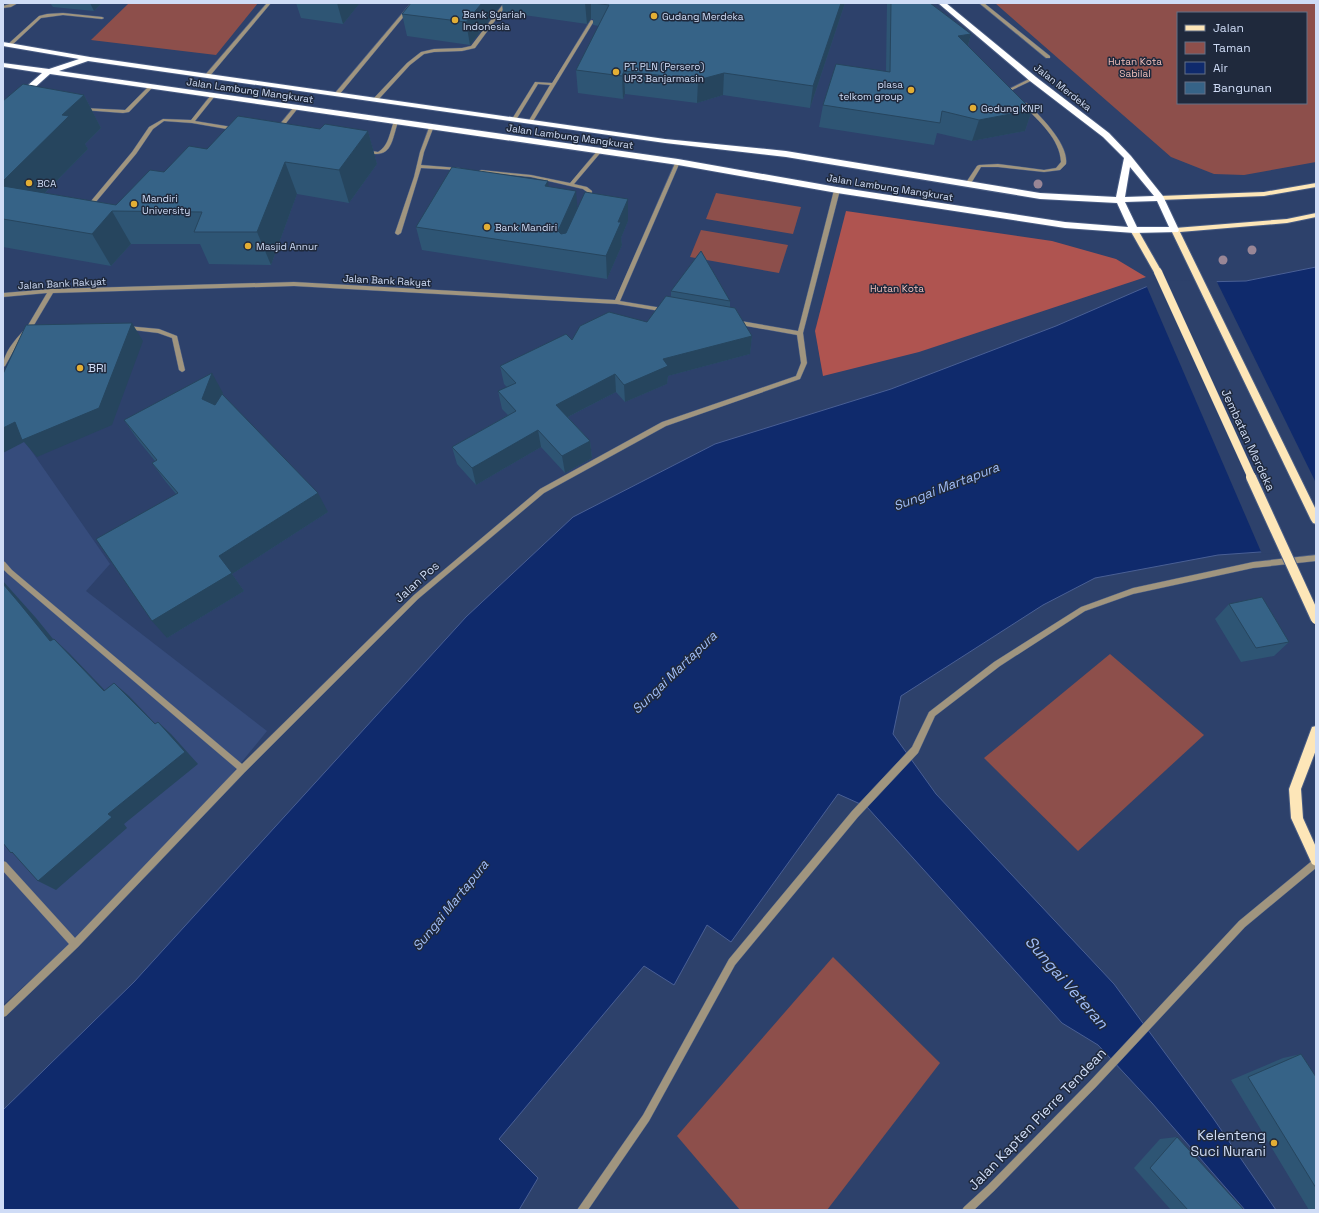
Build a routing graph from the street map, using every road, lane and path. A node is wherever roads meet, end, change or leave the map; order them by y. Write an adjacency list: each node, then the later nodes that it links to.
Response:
1 (16, 3): 7 (street)
2 (269, 3): 16 (street)
3 (413, 3): 20 (street)
4 (506, 3): 22 (street)
5 (942, 3): 17 (highway, Jalan Merdeka)
6 (981, 3): 12 (street)
7 (3, 7)
8 (102, 18): 10 (street)
9 (592, 21): 18 (street)
10 (6, 45): 11 (highway, Jalan Lambung Mangkurat)
11 (32, 49): 13 (highway, Jalan Lambung Mangkurat); 15 (highway)
12 (1048, 57)
13 (90, 59): 15 (highway); 16 (highway, Jalan Lambung Mangkurat)
14 (3, 65): 15 (highway, Jalan Lambung Mangkurat)
15 (45, 65): 19 (highway, Jalan Lambung Mangkurat); 25 (highway)
16 (207, 76): 20 (highway, Jalan Lambung Mangkurat)
17 (1033, 78): 36 (highway, Jalan Merdeka); 41 (street)
18 (554, 84): 27 (street); 29 (street)
19 (151, 87): 21 (highway, Jalan Lambung Mangkurat); 23 (street)
20 (337, 94): 22 (highway, Jalan Lambung Mangkurat)
21 (213, 96): 24 (highway, Jalan Lambung Mangkurat); 28 (street)
22 (376, 99): 26 (highway, Jalan Lambung Mangkurat)
23 (75, 108)
24 (296, 108): 26 (highway, Jalan Lambung Mangkurat); 33 (street)
25 (3, 111)
26 (402, 113): 27 (highway, Jalan Lambung Mangkurat); 30 (highway, Jalan Lambung Mangkurat); 34 (street)
27 (514, 119): 29 (highway, Jalan Lambung Mangkurat)
28 (192, 122): 32 (street); 48 (street)
29 (530, 122): 31 (highway, Jalan Lambung Mangkurat)
30 (432, 126): 31 (highway, Jalan Lambung Mangkurat); 38 (street)
31 (542, 133): 35 (highway, Jalan Lambung Mangkurat); 41 (highway, Jalan Lambung Mangkurat)
32 (237, 135)
33 (271, 138)
34 (358, 150)
35 (600, 151): 37 (highway, Jalan Lambung Mangkurat); 42 (street)
36 (1128, 158): 45 (highway, Jalan Merdeka); 46 (highway)
37 (678, 162): 44 (highway, Jalan Lambung Mangkurat); 55 (street)
38 (419, 166): 39 (street); 52 (street)
39 (462, 170)
40 (476, 171): 42 (street)
41 (968, 184): 46 (highway, Jalan Lambung Mangkurat)
42 (571, 185): 47 (street)
43 (1316, 185): 45 (main road)
44 (837, 190): 50 (highway, Jalan Lambung Mangkurat); 61 (street)
45 (1160, 198): 46 (highway, Jalan Lambung Mangkurat); 51 (highway, Jalan Merdeka)
46 (1120, 200): 50 (highway)
47 (584, 210)
48 (86, 214)
49 (1316, 215): 51 (main road)
50 (1134, 230): 51 (highway, Jalan Lambung Mangkurat); 68 (main road, Jembatan Merdeka, bridge)
51 (1175, 230): 64 (main road, Jembatan Merdeka)
52 (398, 233)
53 (51, 291): 54 (street, Jalan Bank Rakyat); 55 (street, Jalan Bank Rakyat); 58 (street)
54 (3, 295)
55 (617, 302): 56 (street, Jalan Bank Rakyat)
56 (670, 311)
57 (731, 321): 61 (street)
58 (30, 327): 59 (street); 62 (street)
59 (41, 327)
60 (122, 328): 63 (street)
61 (800, 333): 70 (street, Jalan Pos)
62 (3, 365)
63 (182, 370)
64 (1316, 520)
65 (1316, 558): 76 (street)
66 (3, 564): 67 (street)
67 (6, 574): 70 (street)
68 (1316, 619)
69 (1316, 731): 71 (main road)
70 (242, 769): 74 (street, Jalan Pos)
71 (1316, 860)
72 (1316, 863): 77 (street, Jalan Kapten Pierre Tendean)
73 (3, 865): 74 (street)
74 (75, 944): 75 (street, Jalan Pos)
75 (3, 1013)
76 (582, 1210)
77 (967, 1210)

